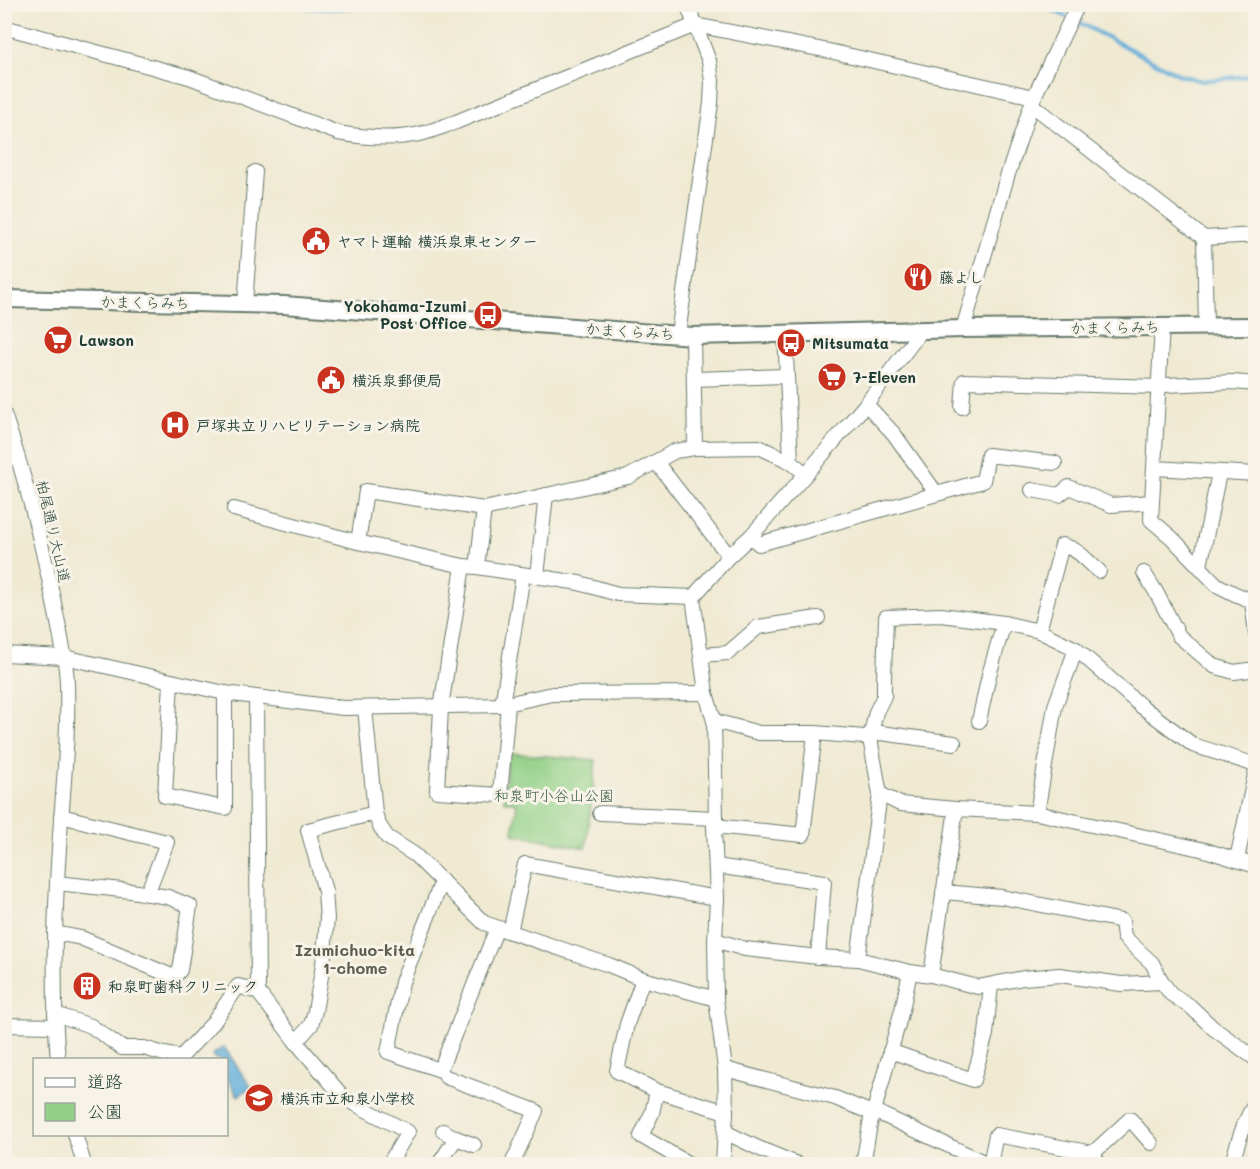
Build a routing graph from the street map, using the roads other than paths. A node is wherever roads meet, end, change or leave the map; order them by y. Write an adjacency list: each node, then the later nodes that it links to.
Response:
1 (687, 4): 3 (street)
2 (1077, 8): 5 (street)
3 (695, 25): 4 (street); 5 (street); 17 (street)
4 (4, 27)
5 (1033, 101): 8 (street); 14 (street)
6 (255, 172): 10 (street)
7 (1256, 235): 8 (street)
8 (1204, 237): 12 (street)
9 (4, 299): 10 (main road, かまくらみち)
10 (245, 304): 17 (main road, かまくらみち)
11 (1162, 326): 12 (main road, かまくらみち); 14 (main road, かまくらみち); 21 (street)
12 (1206, 326): 13 (main road, かまくらみち)
13 (1256, 326)
14 (963, 329): 15 (main road, かまくらみち)
15 (921, 331): 16 (main road, かまくらみち); 22 (street)
16 (785, 333): 17 (main road, かまくらみち); 18 (street)
17 (685, 335): 19 (street)
18 (786, 376): 19 (street); 27 (street)
19 (694, 379): 25 (street)
20 (1256, 384): 21 (street)
21 (1159, 387): 23 (street); 29 (street)
22 (866, 404): 31 (street); 34 (street)
23 (962, 407)
24 (4, 414): 57 (street, 柏尾通り大山道)
25 (695, 448): 26 (street); 27 (street)
26 (656, 462): 35 (street); 41 (street)
27 (791, 462): 31 (street)
28 (1055, 463): 34 (street)
29 (1155, 468): 30 (street); 36 (street)
30 (1219, 473): 32 (street); 42 (street)
31 (806, 474): 39 (street)
32 (1256, 474)
33 (1032, 490): 36 (street)
34 (936, 494): 39 (street)
35 (546, 495): 38 (street); 47 (street)
36 (1152, 502): 42 (street)
37 (234, 509): 40 (street)
38 (484, 509): 40 (street); 43 (street)
39 (751, 536): 41 (street)
40 (358, 542): 43 (street)
41 (729, 556): 48 (street)
42 (1200, 566): 49 (street)
43 (470, 567): 46 (street); 64 (street)
44 (1098, 571): 52 (street)
45 (1144, 573): 58 (street)
46 (523, 575): 47 (street); 63 (street)
47 (537, 576): 48 (street)
48 (693, 597): 56 (street)
49 (1254, 598): 53 (street)
50 (818, 618): 56 (street)
51 (1004, 623): 52 (street); 67 (street); 69 (street)
52 (1039, 631): 54 (street)
53 (1256, 634)
54 (1076, 649): 71 (street); 77 (street)
55 (4, 654): 57 (street)
56 (701, 655): 61 (street)
57 (64, 657): 59 (street); 78 (street, 柏尾通り大山道)
58 (1256, 669)
59 (171, 681): 60 (street); 60 (street)
60 (225, 693): 62 (street)
61 (706, 693): 63 (street); 66 (street)
62 (256, 698): 65 (street); 98 (street)
63 (505, 705): 64 (street); 64 (street)
64 (441, 707): 65 (street)
65 (364, 708): 75 (street)
66 (714, 721): 68 (street); 79 (street)
67 (979, 721)
68 (815, 733): 69 (street); 79 (street)
69 (871, 734): 70 (street); 73 (street)
70 (954, 743)
71 (1256, 765)
72 (1256, 770): 80 (street)
73 (880, 794): 74 (street); 92 (street)
74 (956, 809): 77 (street); 85 (street)
75 (375, 813): 83 (street); 102 (street)
76 (600, 813): 79 (street)
77 (1037, 813): 80 (street)
78 (61, 816): 84 (street, 柏尾通り大山道); 86 (street)
79 (715, 822): 81 (street)
80 (1237, 859): 82 (street)
81 (716, 866): 87 (street); 91 (street)
82 (1256, 866)
83 (442, 880): 88 (street); 88 (street)
84 (57, 883): 86 (street); 89 (street, 柏尾通り大山道)
85 (943, 892): 94 (street); 96 (street)
86 (147, 894): 89 (street)
87 (717, 898): 88 (street); 90 (street)
88 (503, 930): 95 (street)
89 (55, 933): 100 (street, 柏尾通り大山道)
90 (715, 940): 91 (street); 99 (street)
91 (818, 957): 92 (street)
92 (858, 959): 93 (street)
93 (910, 972): 94 (street); 103 (street)
94 (931, 975): 97 (street)
95 (643, 979): 99 (street); 108 (street)
96 (1162, 982): 97 (street); 105 (street)
97 (991, 985): 103 (street)
98 (258, 992): 100 (street); 102 (street)
99 (716, 999): 106 (street)
100 (55, 1020): 101 (street); 104 (street, 柏尾通り大山道)
101 (4, 1025)
102 (296, 1042): 118 (street)
103 (890, 1051): 111 (street)
104 (58, 1058)
105 (1256, 1059)
106 (725, 1069): 110 (street); 111 (street)
107 (446, 1077): 120 (street)
108 (657, 1090): 110 (street); 121 (street)
109 (1256, 1102): 126 (street)
110 (726, 1112): 112 (street)
111 (873, 1112): 124 (street); 125 (street)
112 (725, 1132): 122 (street); 123 (street)
113 (76, 1136): 117 (street)
114 (1151, 1143): 116 (street)
115 (474, 1145): 119 (street)
116 (1096, 1159): 125 (street)
117 (84, 1164)
118 (390, 1164)
119 (439, 1164)
120 (512, 1164)
121 (689, 1164)
122 (723, 1164)
123 (797, 1164)
124 (863, 1164)
125 (989, 1164)
126 (1232, 1164)

